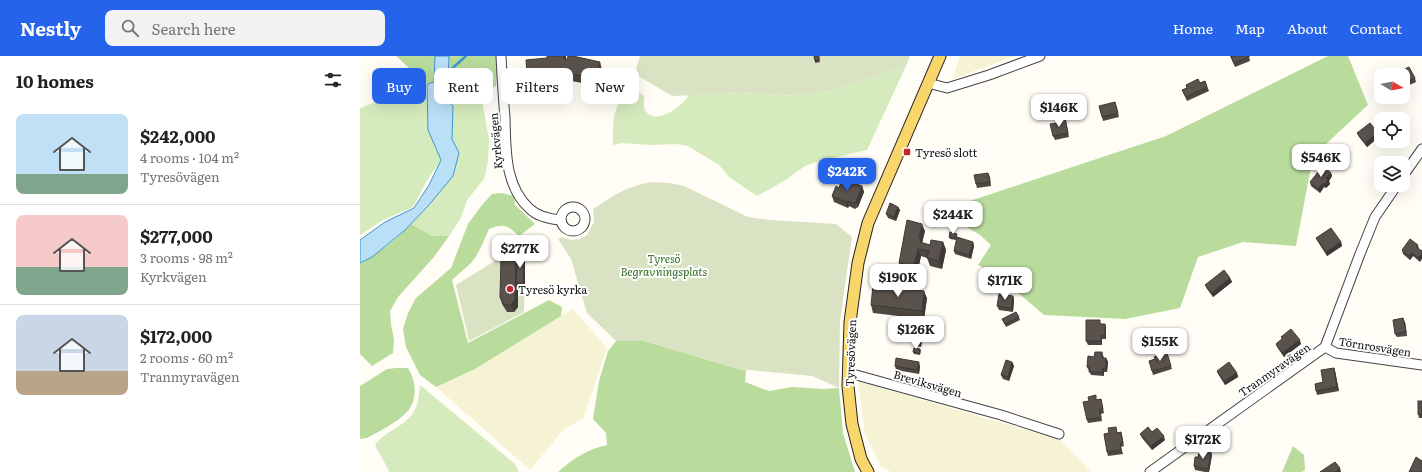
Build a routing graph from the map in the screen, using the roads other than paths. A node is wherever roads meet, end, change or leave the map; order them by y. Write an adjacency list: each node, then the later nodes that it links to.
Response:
1 (501, 56): 8 (street, Kyrkvägen)
2 (940, 56): 4 (main road, Tyresövägen)
3 (1040, 56): 4 (street)
4 (928, 83): 11 (main road, Tyresövägen)
5 (1422, 148): 6 (street)
6 (1410, 166)
7 (1392, 192): 9 (street, Tranmyravägen)
8 (561, 220)
9 (1325, 347): 10 (street, Törnrosvägen); 14 (street, Tranmyravägen)
10 (1422, 365)
11 (849, 373): 12 (street, Breviksvägen); 13 (main road, Tyresövägen)
12 (1059, 434)
13 (868, 472)
14 (1150, 472)

